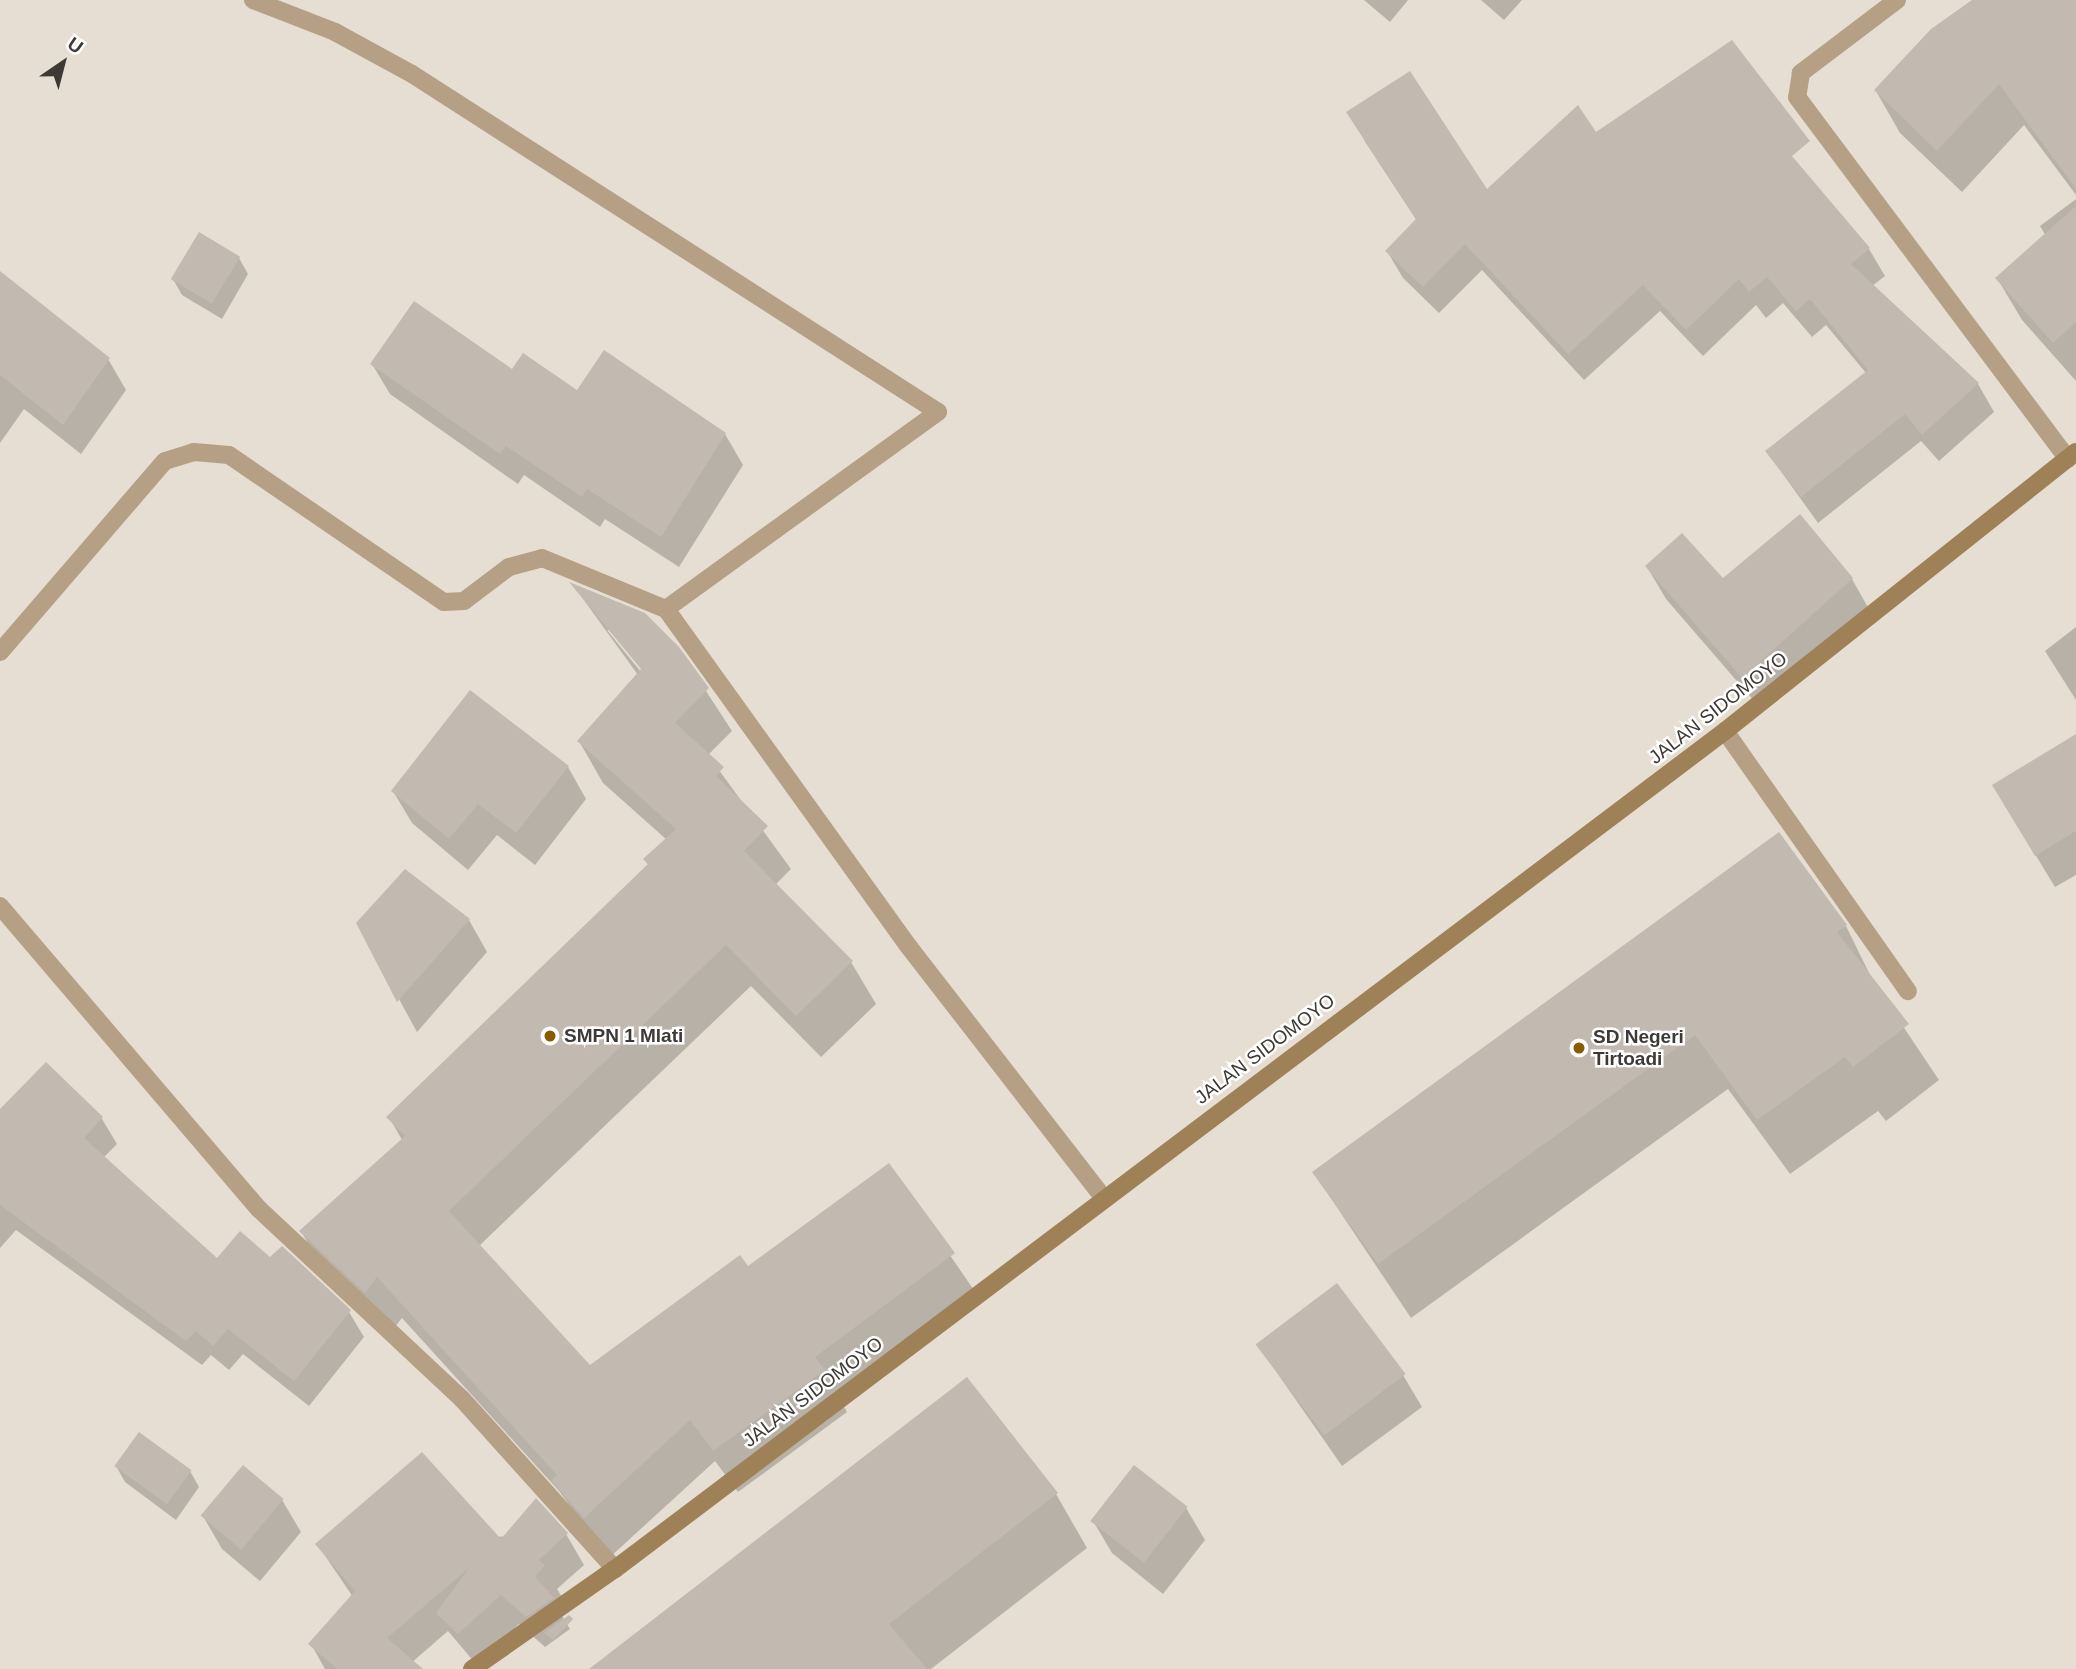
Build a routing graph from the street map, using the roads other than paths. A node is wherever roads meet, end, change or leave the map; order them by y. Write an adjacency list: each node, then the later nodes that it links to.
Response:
1 (253, 0): 4 (street)
2 (1897, 0): 3 (street)
3 (2072, 456): 6 (main road, JALAN SIDOMOYO)
4 (666, 609): 5 (street); 9 (street)
5 (0, 652)
6 (1725, 731): 8 (street); 9 (main road, JALAN SIDOMOYO)
7 (0, 905): 10 (street)
8 (1908, 991)
9 (1103, 1197): 10 (main road, JALAN SIDOMOYO)
10 (615, 1569): 11 (main road, JALAN SIDOMOYO)
11 (472, 1669)

